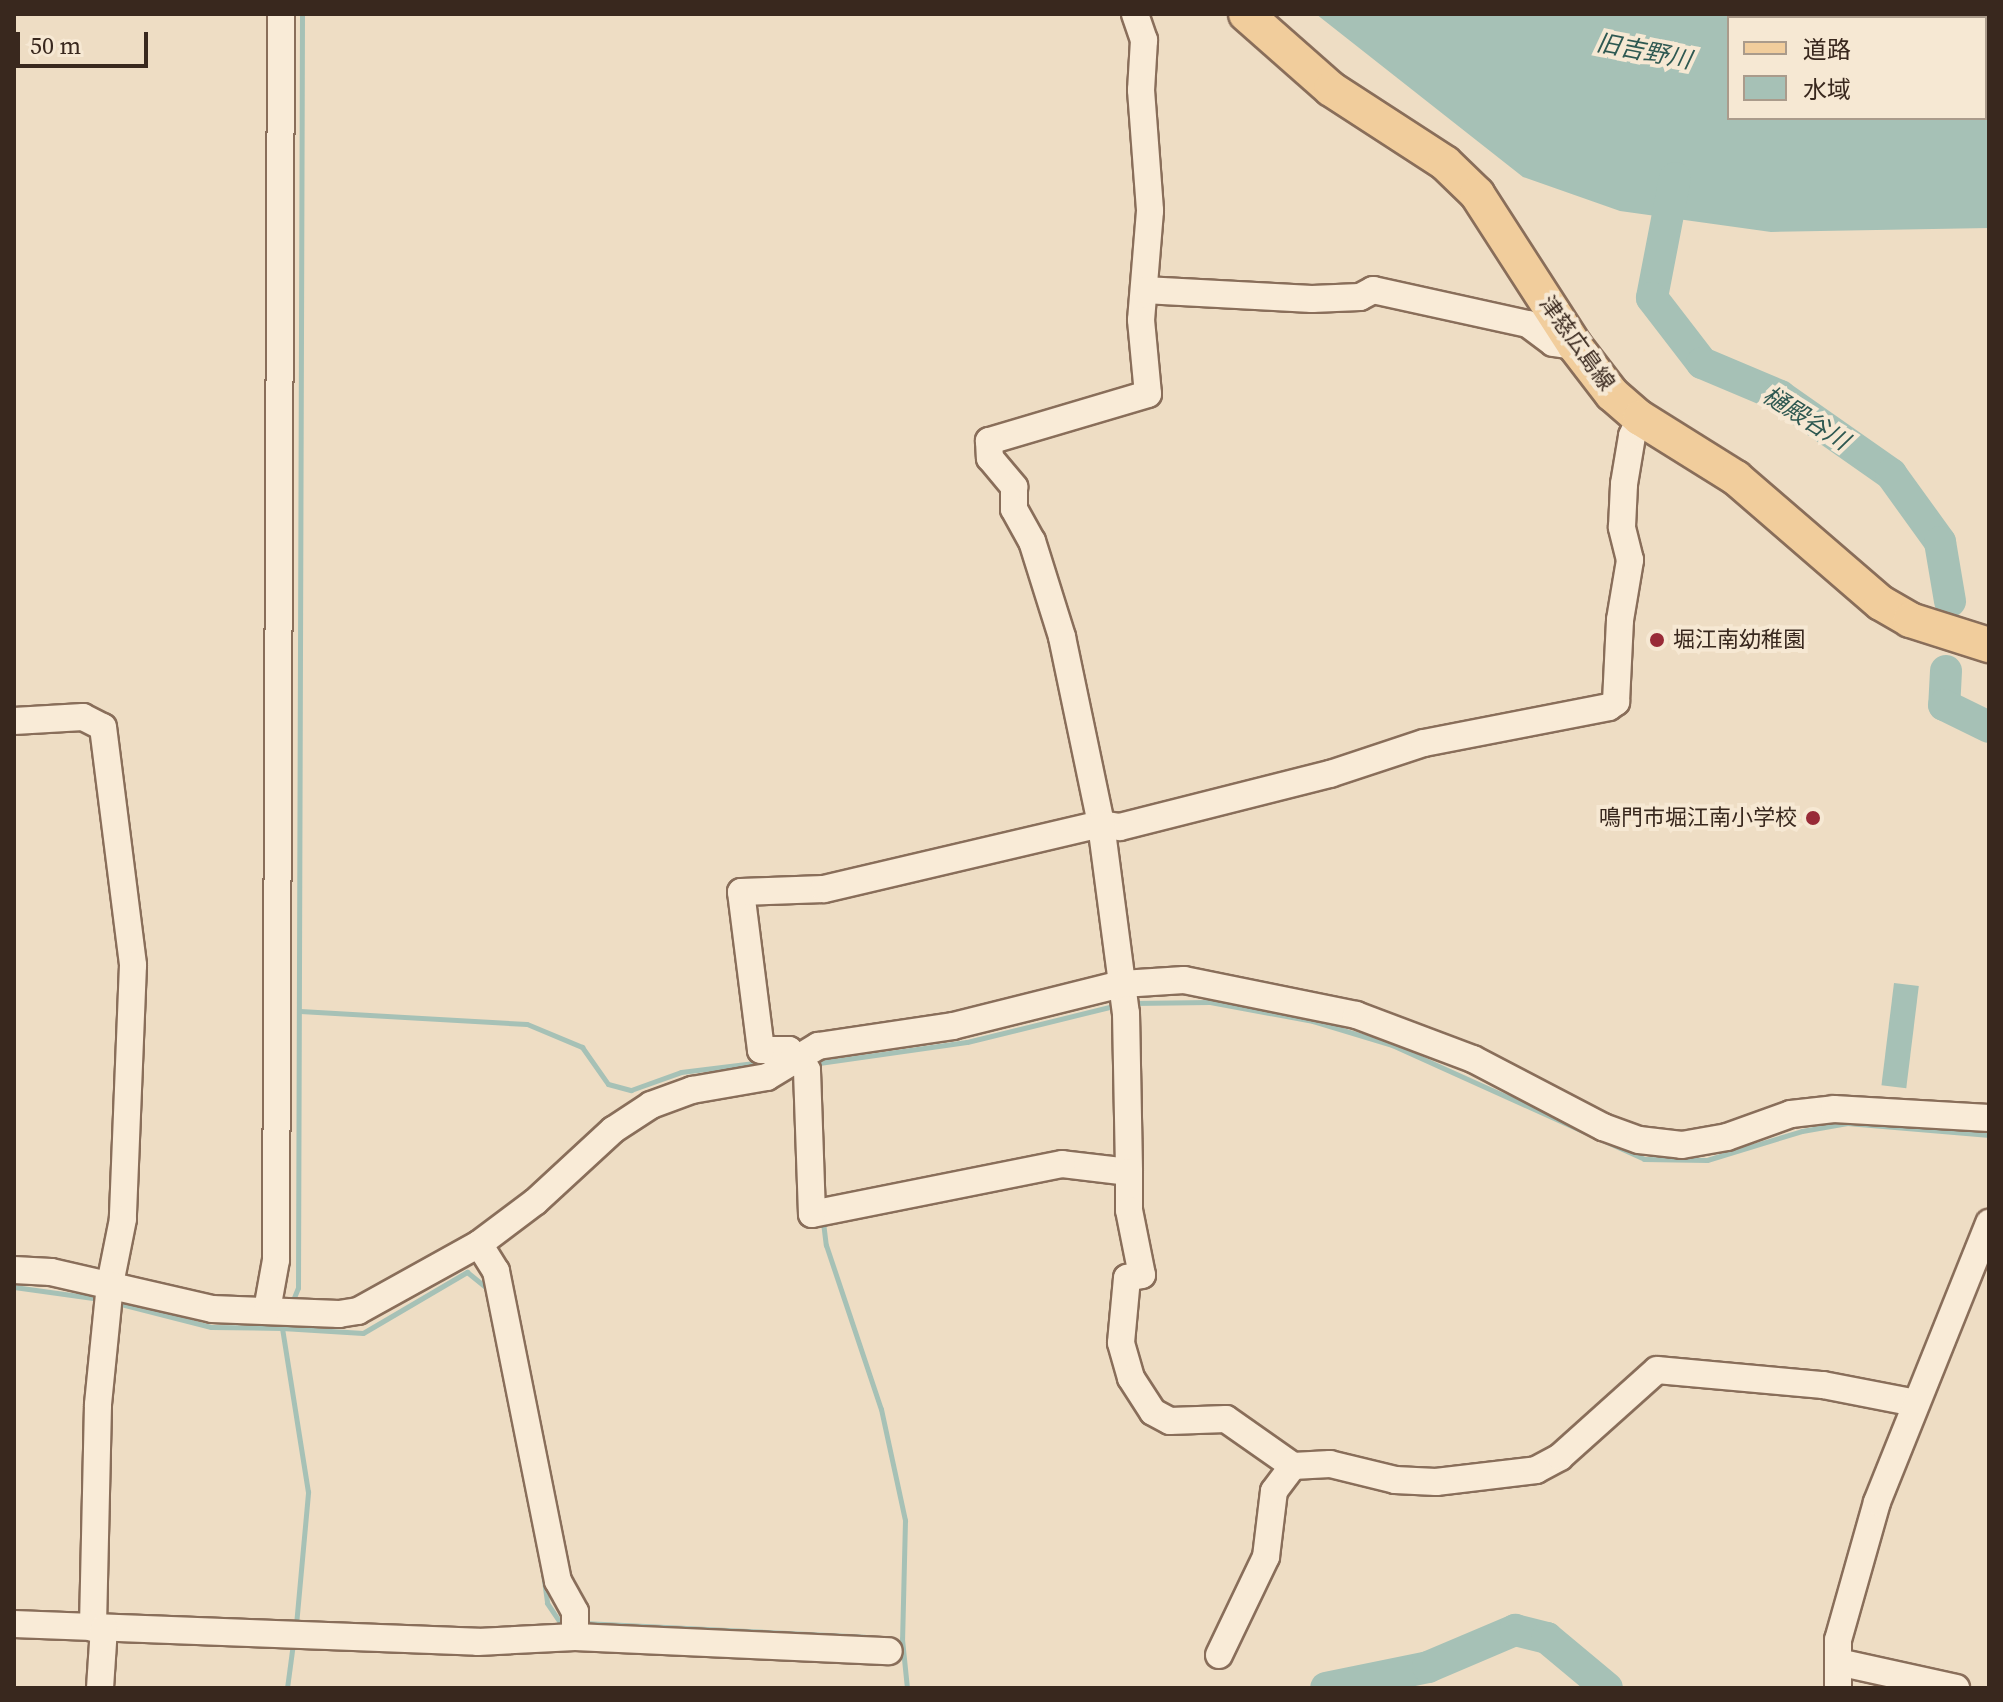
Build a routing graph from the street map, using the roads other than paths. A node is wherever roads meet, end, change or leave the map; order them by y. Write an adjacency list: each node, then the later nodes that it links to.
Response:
1 (281, 14): 18 (street)
2 (1135, 14): 4 (street)
3 (1246, 14): 5 (main road, 津慈広島線)
4 (1144, 290): 5 (street); 9 (street)
5 (1575, 346): 6 (main road, 津慈広島線)
6 (1640, 418): 7 (main road, 津慈広島線); 9 (street)
7 (1989, 645)
8 (14, 721): 17 (street)
9 (1101, 824): 10 (street); 11 (street)
10 (1124, 998): 11 (street); 12 (street); 13 (street)
11 (798, 1060): 13 (street); 15 (street)
12 (1989, 1118)
13 (1129, 1172): 20 (street)
14 (1989, 1223): 19 (street)
15 (479, 1244): 18 (street); 22 (street)
16 (14, 1270): 17 (street)
17 (109, 1295): 18 (street); 23 (street)
18 (272, 1310)
19 (1916, 1403): 20 (street); 26 (street)
20 (1293, 1466): 25 (street)
21 (14, 1624): 23 (street)
22 (575, 1627): 23 (street); 24 (street)
23 (98, 1628): 27 (street)
24 (889, 1651)
25 (1219, 1655)
26 (1838, 1662): 28 (street); 29 (street)
27 (100, 1688)
28 (1838, 1688)
29 (1956, 1688)

